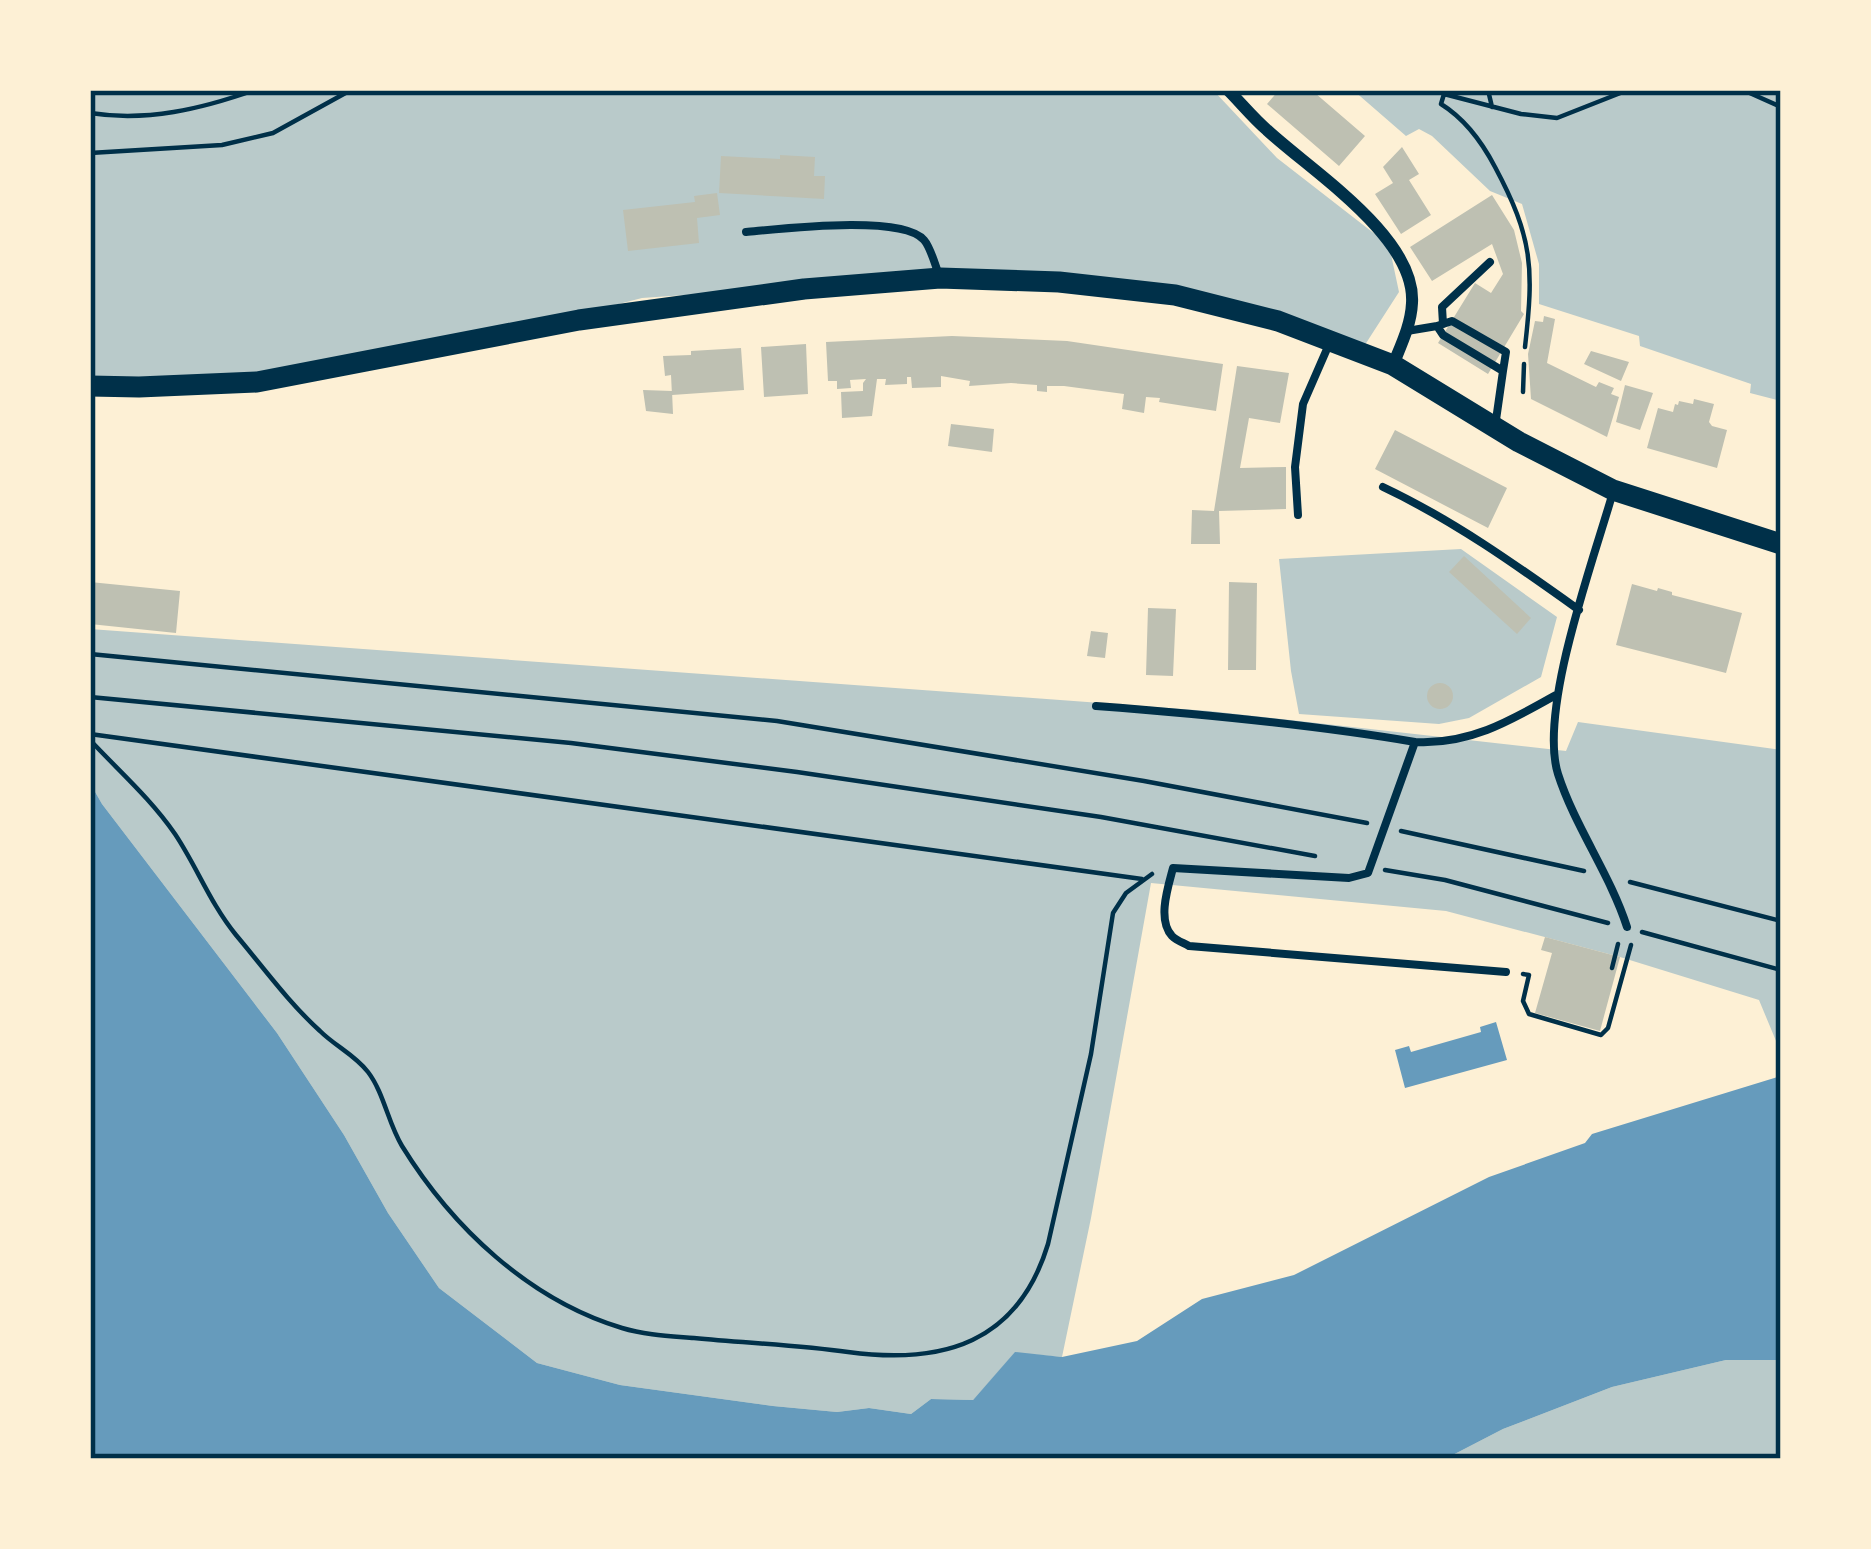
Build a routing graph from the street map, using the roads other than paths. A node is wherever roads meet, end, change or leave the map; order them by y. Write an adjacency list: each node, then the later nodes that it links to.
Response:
1 (1228, 90): 6 (street)
2 (746, 232): 4 (lane)
3 (1490, 262): 5 (lane)
4 (940, 278): 7 (main road); 10 (main road)
5 (1440, 325): 6 (lane); 9 (lane); 9 (lane)
6 (1407, 331): 8 (street)
7 (1330, 341): 8 (main road); 14 (lane)
8 (1393, 365): 11 (main road)
9 (1503, 371): 11 (lane)
10 (90, 386)
11 (1495, 428): 13 (main road)
12 (1383, 487): 16 (lane)
13 (1613, 490): 15 (main road); 16 (lane)
14 (1298, 514)
15 (1781, 544)
16 (1579, 610): 17 (lane)
17 (1556, 694): 19 (lane); 20 (lane)
18 (1096, 706): 19 (lane)
19 (1415, 742): 21 (lane)
20 (1624, 932)
21 (1505, 972)

